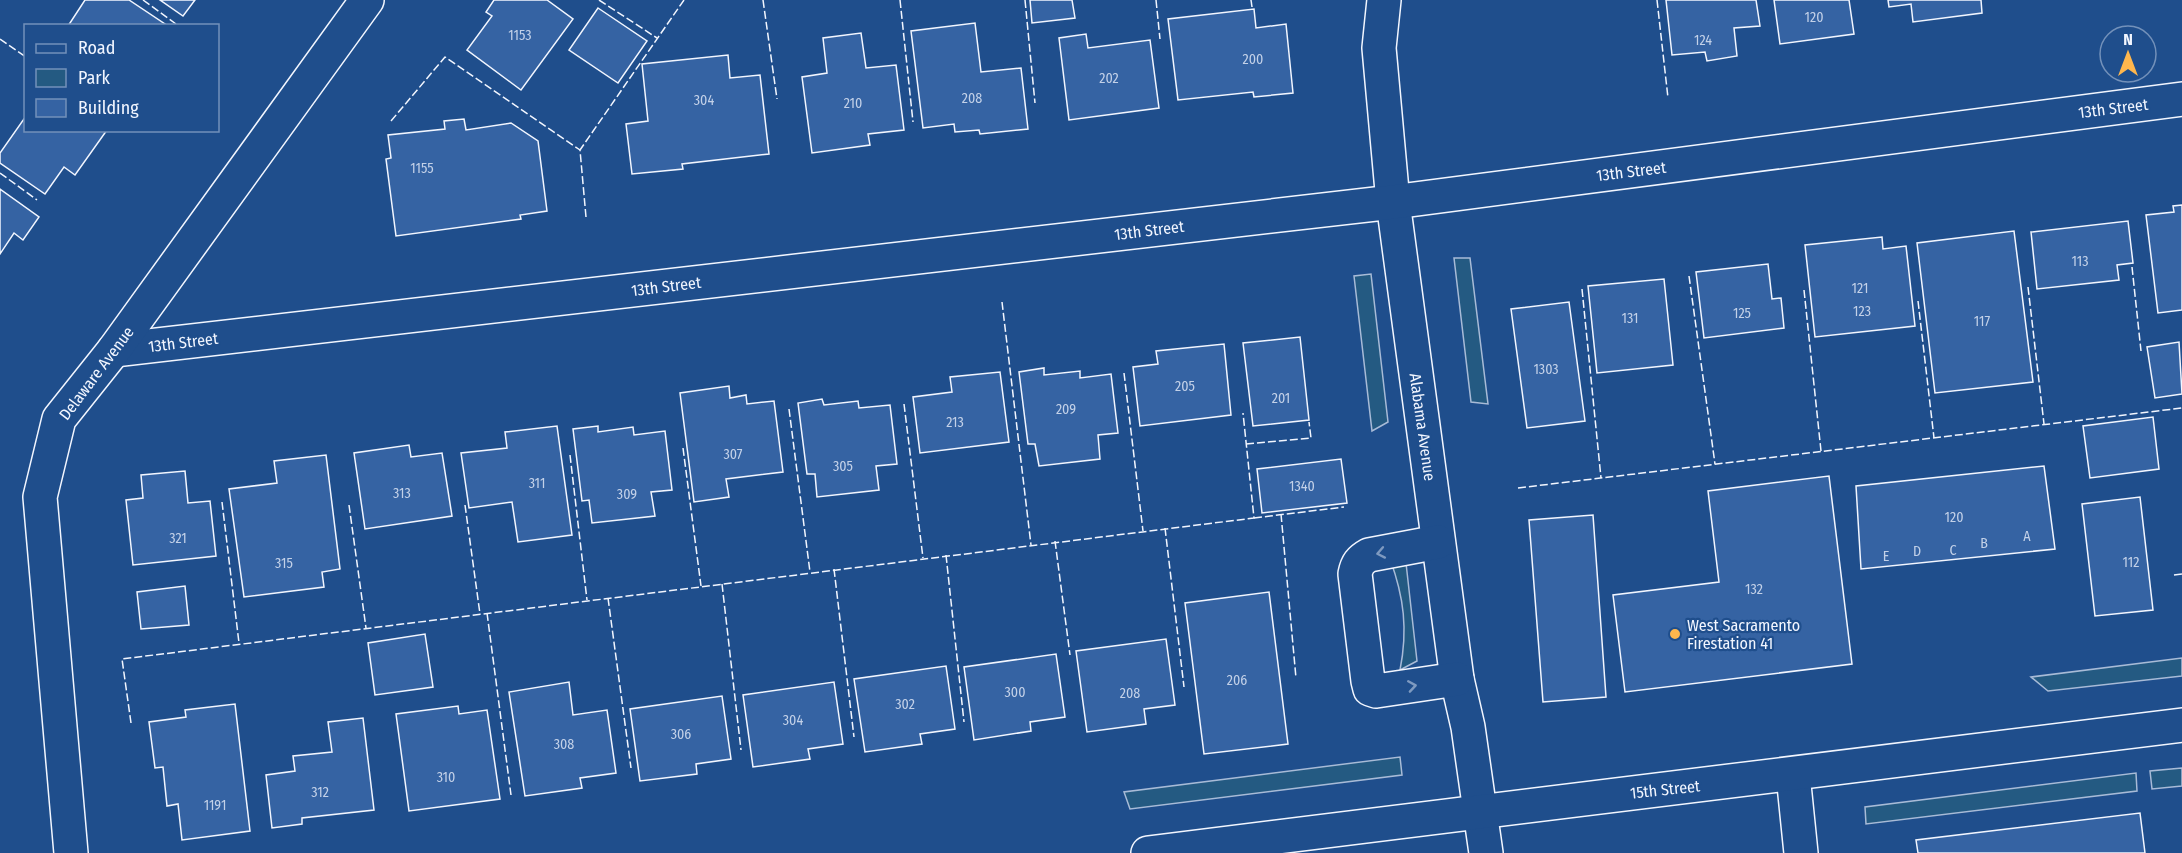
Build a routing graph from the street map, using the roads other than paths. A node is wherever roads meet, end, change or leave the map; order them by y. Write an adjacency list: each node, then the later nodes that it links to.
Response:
1 (367, 0): 5 (street, Delaware Avenue)
2 (1384, 0): 4 (street, Alabama Avenue)
3 (2182, 99): 4 (street, 13th Street)
4 (1393, 202): 5 (street, 13th Street); 6 (street, Alabama Avenue)
5 (114, 350): 11 (street, Delaware Avenue)
6 (1438, 542): 7 (street, Alabama Avenue); 7 (street, one-way to 7)
7 (1457, 679): 10 (street, Alabama Avenue)
8 (2182, 725): 9 (street, 15th Street)
9 (1793, 775): 10 (street, 15th Street); 14 (street)
10 (1480, 810): 12 (street, 15th Street); 13 (street, Alabama Avenue)
11 (71, 853)
12 (1148, 853)
13 (1486, 853)
14 (1801, 853)

